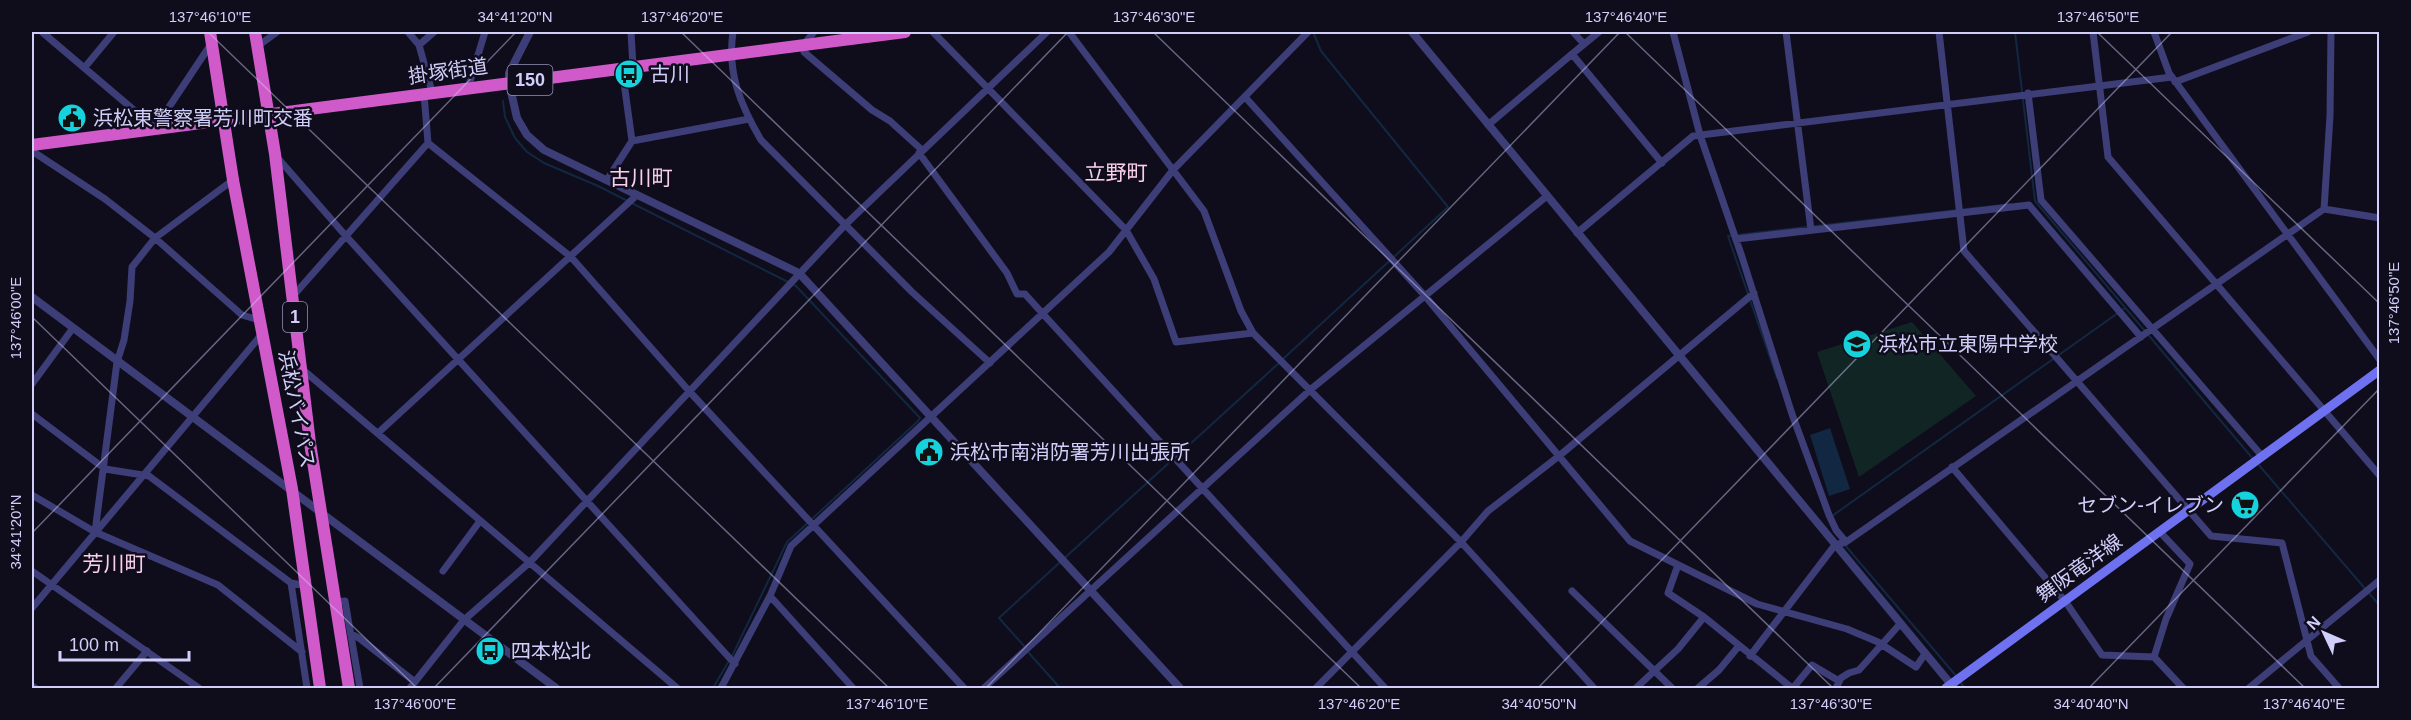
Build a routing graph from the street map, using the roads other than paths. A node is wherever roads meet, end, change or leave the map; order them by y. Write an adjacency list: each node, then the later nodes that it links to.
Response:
1 (42, 32): 34 (street)
2 (114, 32): 34 (street)
3 (255, 32): 31 (highway, 浜松バイパス / 1)
4 (276, 32): 31 (street)
5 (408, 32): 30 (street)
6 (434, 32): 30 (street)
7 (485, 32): 40 (street)
8 (530, 32): 37 (street)
9 (631, 32): 35 (street)
10 (733, 32): 32 (street)
11 (814, 32): 28 (street)
12 (905, 32): 28 (highway, 掛塚街道 / 150)
13 (933, 32): 39 (street)
14 (1047, 32): 39 (street)
15 (1069, 32): 59 (street)
16 (1308, 32): 43 (street)
17 (1412, 32): 49 (street)
18 (1573, 32): 29 (street)
19 (1599, 32): 29 (street)
20 (1672, 32): 51 (street)
21 (1786, 32): 48 (street)
22 (1939, 32): 44 (street)
23 (2093, 32): 38 (street)
24 (2154, 32): 36 (street)
25 (2308, 32): 36 (street)
26 (2331, 32): 64 (street)
27 (211, 37): 47 (highway, 浜松バイパス / 1); 50 (street)
28 (804, 44): 32 (highway, 掛塚街道 / 150); 56 (street)
29 (1584, 44): 33 (street)
30 (418, 45): 41 (street)
31 (258, 46): 45 (highway, 浜松バイパス / 1)
32 (730, 54): 35 (highway, 掛塚街道 / 150); 46 (street)
33 (1572, 54): 49 (street); 58 (street)
34 (85, 67): 50 (street)
35 (628, 68): 37 (highway, 掛塚街道 / 150); 52 (street)
36 (2174, 79): 38 (street); 72 (street)
37 (509, 83): 40 (highway, 掛塚街道 / 150); 61 (street)
38 (2101, 85): 42 (street); 77 (street)
39 (987, 87): 56 (street); 68 (street)
40 (468, 88): 41 (highway, 掛塚街道 / 150)
41 (428, 93): 45 (highway, 掛塚街道 / 150); 53 (street)
42 (2025, 94): 44 (street); 85 (street)
43 (1245, 97): 59 (street); 80 (street)
44 (1947, 103): 48 (street); 65 (street)
45 (268, 115): 47 (highway, 掛塚街道 / 150); 57 (highway, 浜松バイパス / 1)
46 (749, 119): 52 (street); 67 (street)
47 (224, 121): 50 (highway, 掛塚街道 / 150); 60 (highway, 浜松バイパス / 1)
48 (1798, 123): 51 (street); 69 (street)
49 (1488, 125): 63 (street)
50 (155, 128): 54 (highway, 掛塚街道 / 150)
51 (1700, 135): 58 (street); 74 (street)
52 (632, 141): 61 (street)
53 (428, 143): 71 (street); 75 (street)
54 (32, 145)
55 (32, 151): 73 (street)
56 (920, 151): 67 (street); 82 (street)
57 (275, 154): 71 (street); 79 (highway, 浜松バイパス / 1)
58 (1662, 163): 70 (street)
59 (1173, 170): 68 (street); 87 (street)
60 (233, 180): 73 (street); 83 (highway, 浜松バイパス / 1)
61 (607, 180): 62 (street)
62 (637, 195): 75 (street); 76 (street)
63 (1547, 196): 70 (street); 80 (street)
64 (2324, 209): 66 (street); 72 (street)
65 (1960, 213): 69 (street); 88 (street); 96 (street)
66 (2379, 218)
67 (844, 225): 76 (street); 93 (street)
68 (1126, 230): 82 (street); 87 (street)
69 (1811, 230): 74 (street)
70 (1577, 233): 89 (street)
71 (345, 235): 79 (street); 91 (street)
72 (2288, 235): 77 (street); 90 (street)
73 (155, 238): 83 (street); 92 (street)
74 (1736, 239): 78 (street)
75 (571, 257): 91 (street); 99 (street)
76 (799, 273): 99 (street); 103 (street)
77 (2216, 284): 85 (street); 100 (street)
78 (1754, 293): 89 (street); 122 (street)
79 (293, 296): 94 (highway, 浜松バイパス / 1)
80 (1425, 296): 98 (street); 105 (street)
81 (32, 297): 84 (street)
82 (1043, 314): 93 (street); 111 (street)
83 (259, 320): 86 (highway, 浜松バイパス / 1)
84 (73, 328): 92 (street); 97 (street)
85 (2153, 329): 88 (street); 106 (street)
86 (263, 333): 102 (street); 112 (highway, 浜松バイパス / 1)
87 (1253, 333): 98 (street)
88 (2141, 337): 96 (street)
89 (1679, 356): 105 (street); 123 (street)
90 (2379, 360)
91 (458, 361): 104 (street); 114 (street)
92 (117, 362): 102 (street); 108 (street)
93 (990, 363): 103 (street)
94 (300, 367): 104 (street); 116 (highway, 浜松バイパス / 1)
95 (2379, 370): 100 (main road, 舞阪竜洋線)
96 (2076, 380): 107 (street); 115 (street)
97 (32, 384)
98 (1310, 390): 111 (street); 121 (street)
99 (689, 391): 114 (street); 118 (street)
100 (2324, 410): 106 (main road, 舞阪竜洋線); 110 (street)
101 (32, 414): 108 (street)
102 (193, 417): 109 (street); 112 (street)
103 (931, 417): 118 (street); 132 (street)
104 (378, 434): 117 (street)
105 (1559, 456): 121 (street); 125 (street)
106 (2262, 456): 115 (main road, 舞阪竜洋線)
107 (1952, 467): 122 (street); 135 (street)
108 (105, 469): 109 (street); 120 (street)
109 (143, 475): 120 (street); 130 (street)
110 (2379, 476)
111 (1201, 488): 132 (street); 148 (street)
112 (292, 489): 116 (street); 131 (highway, 浜松バイパス / 1)
113 (32, 495): 120 (street)
114 (585, 502): 124 (street); 152 (street)
115 (2187, 511): 119 (main road, 舞阪竜洋線); 143 (street)
116 (321, 513): 136 (highway, 浜松バイパス / 1); 140 (street)
117 (480, 521): 124 (street); 127 (street)
118 (811, 523): 134 (street); 169 (street)
119 (2159, 531): 135 (main road, 舞阪竜洋線); 151 (street)
120 (95, 532): 129 (street); 147 (street)
121 (1461, 542): 148 (street); 174 (street)
122 (1846, 542): 123 (street)
123 (1835, 545): 138 (street); 141 (street)
124 (530, 562): 140 (street); 166 (street)
125 (1678, 565): 138 (street); 139 (street)
126 (32, 571): 129 (street)
127 (443, 571)
128 (2379, 580): 143 (street)
129 (52, 583): 137 (street); 146 (street)
130 (291, 583): 131 (street); 147 (street)
131 (307, 586): 162 (highway, 浜松バイパス / 1)
132 (1090, 590): 170 (street); 171 (street)
133 (1572, 591): 153 (street)
134 (770, 597): 152 (street); 168 (street)
135 (2065, 601): 151 (street); 157 (main road, 舞阪竜洋線)
136 (335, 602): 142 (street); 163 (highway, 浜松バイパス / 1)
137 (32, 608)
138 (1784, 610): 144 (street); 150 (street)
139 (1704, 617): 145 (street); 153 (street)
140 (464, 621): 154 (street); 165 (street)
141 (1900, 624): 144 (street); 149 (street)
142 (351, 634): 154 (street); 164 (street)
143 (2307, 640): 180 (street); 181 (street)
144 (1881, 644): 149 (street); 155 (street)
145 (1738, 647): 150 (street); 177 (street)
146 (147, 651): 159 (street); 160 (street)
147 (302, 652): 161 (street)
148 (1352, 652): 172 (street); 173 (street)
149 (1925, 654): 157 (street)
150 (1750, 656): 178 (street)
151 (2154, 657): 179 (street)
152 (735, 664): 167 (street)
153 (1656, 672): 175 (street); 176 (street)
154 (413, 685)
155 (1838, 685): 178 (street)
156 (32, 686): 158 (street)
157 (1950, 687)
158 (35, 688)
159 (116, 688)
160 (199, 688)
161 (307, 688)
162 (320, 688)
163 (349, 688)
164 (360, 688)
165 (556, 688)
166 (677, 688)
167 (721, 688)
168 (853, 688)
169 (964, 688)
170 (984, 688)
171 (1180, 688)
172 (1316, 688)
173 (1385, 688)
174 (1594, 688)
175 (1636, 688)
176 (1672, 688)
177 (1698, 688)
178 (1792, 688)
179 (2183, 688)
180 (2248, 688)
181 (2339, 688)

